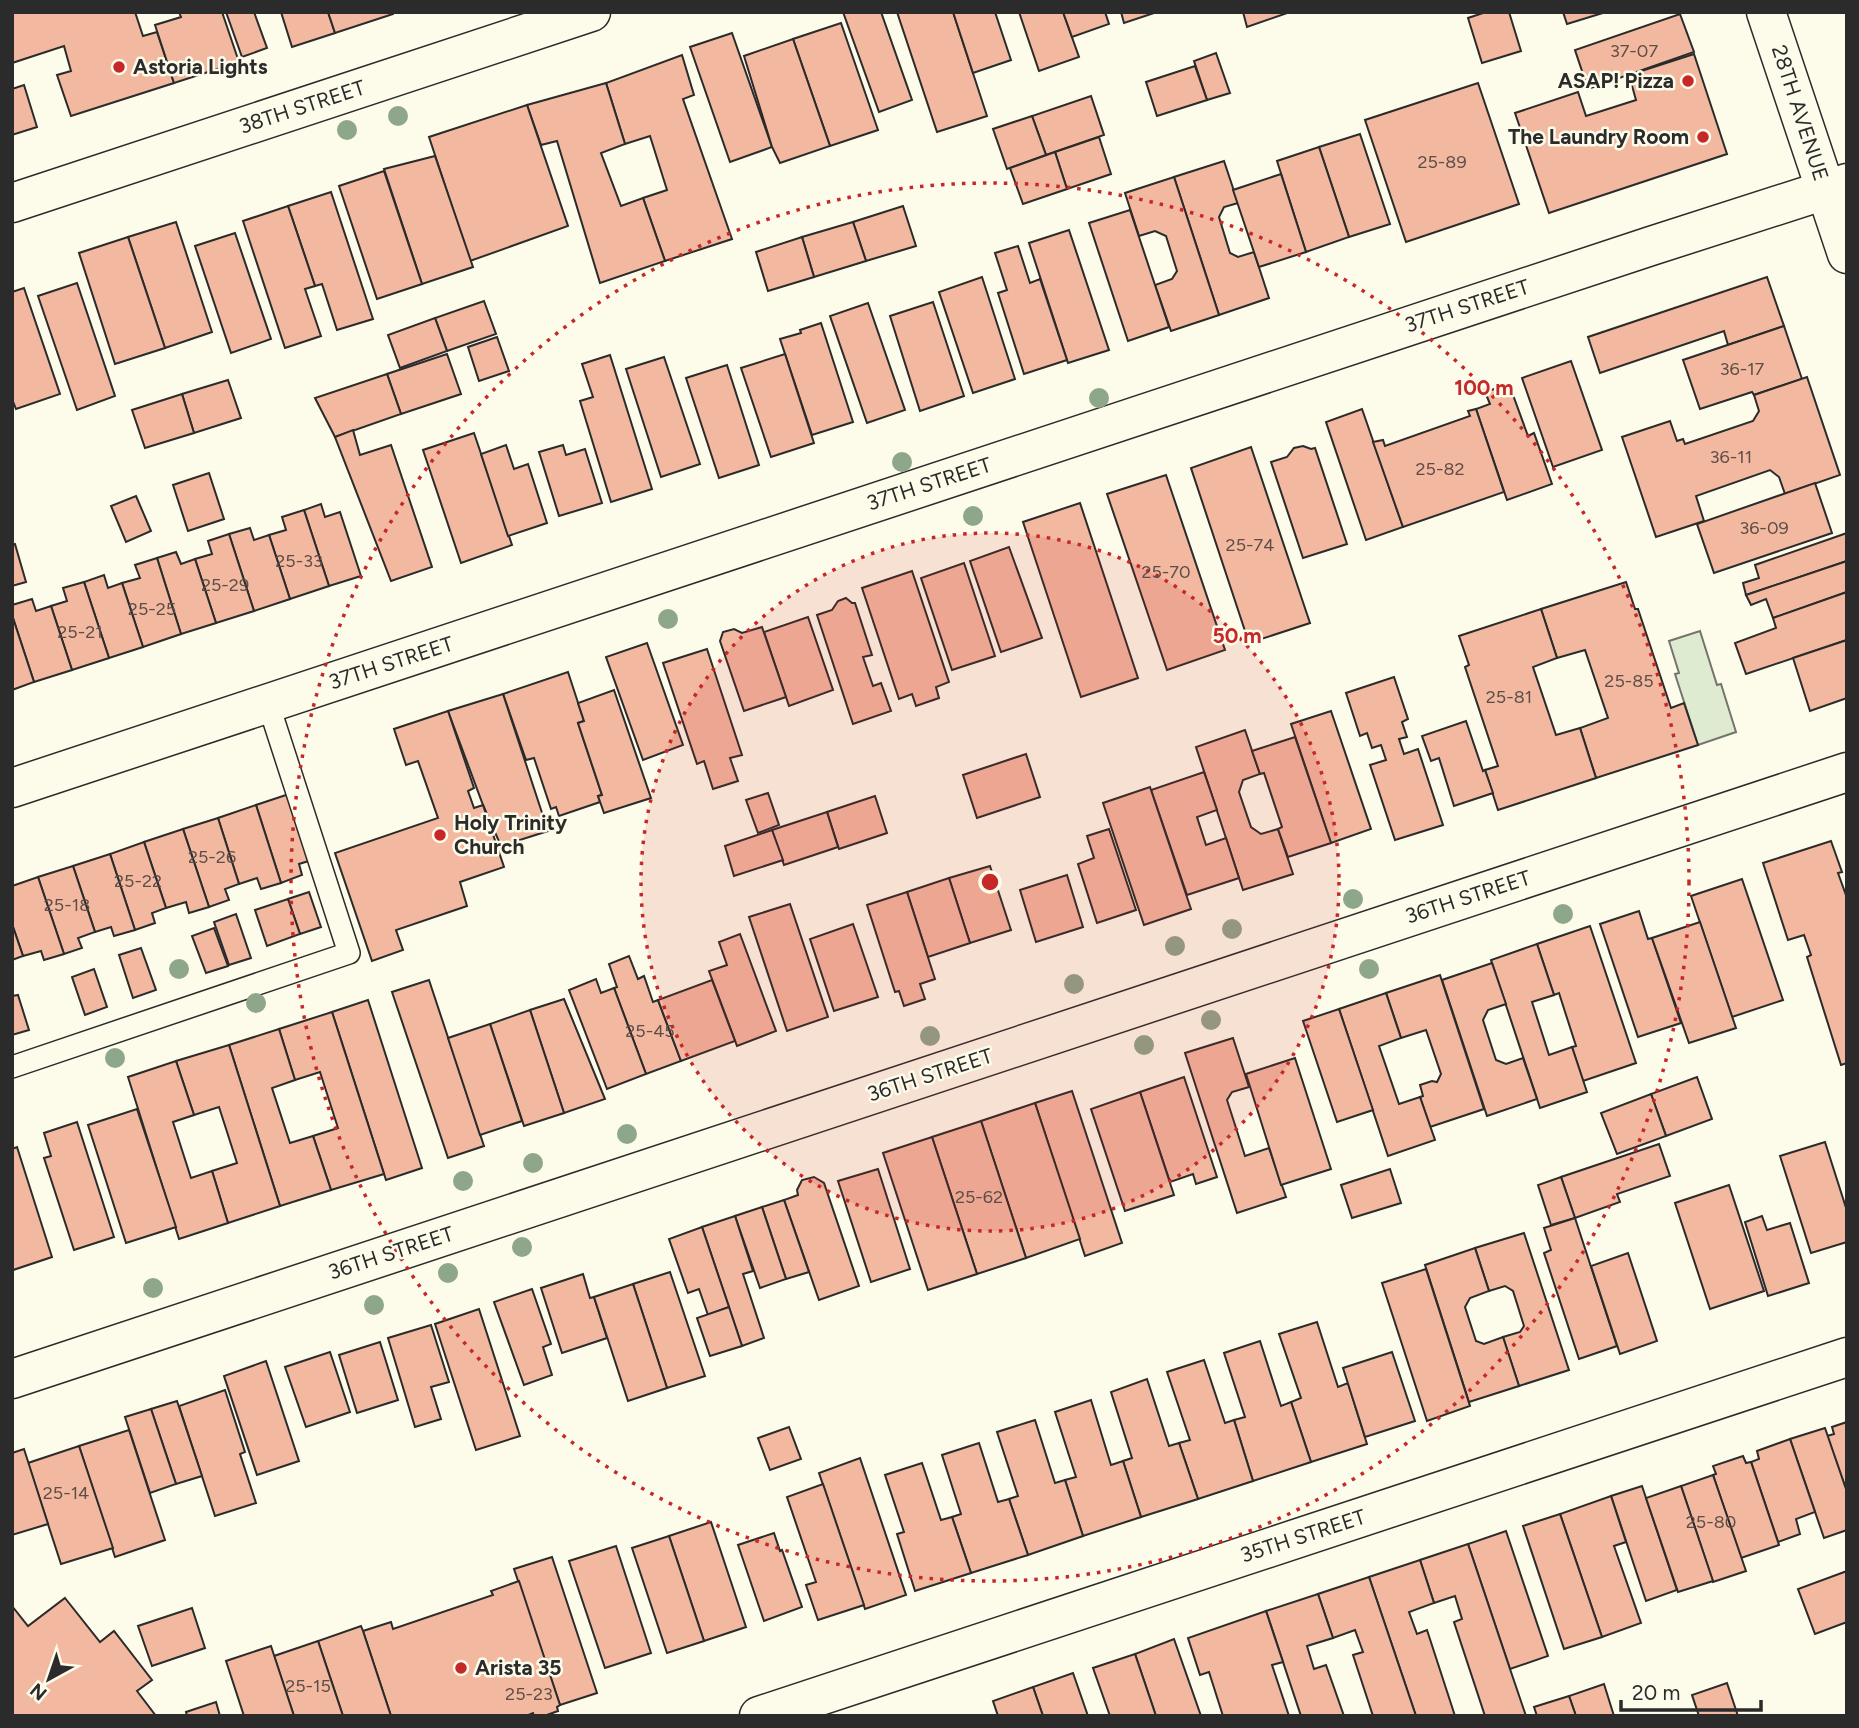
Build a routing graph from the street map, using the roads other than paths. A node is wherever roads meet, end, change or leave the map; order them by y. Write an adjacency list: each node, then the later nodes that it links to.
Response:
1 (592, 12): 4 (street, 38TH STREET)
2 (1766, 12): 3 (street, 28TH AVENUE)
3 (1836, 186): 5 (street, 28TH AVENUE); 6 (street, 37TH STREET)
4 (12, 203)
5 (1847, 254)
6 (268, 703): 8 (street, 37TH STREET); 9 (lane)
7 (1847, 772): 11 (street, 36TH STREET)
8 (12, 788)
9 (12, 1067)
10 (1847, 1357): 12 (street, 35TH STREET)
11 (12, 1379)
12 (759, 1716)

